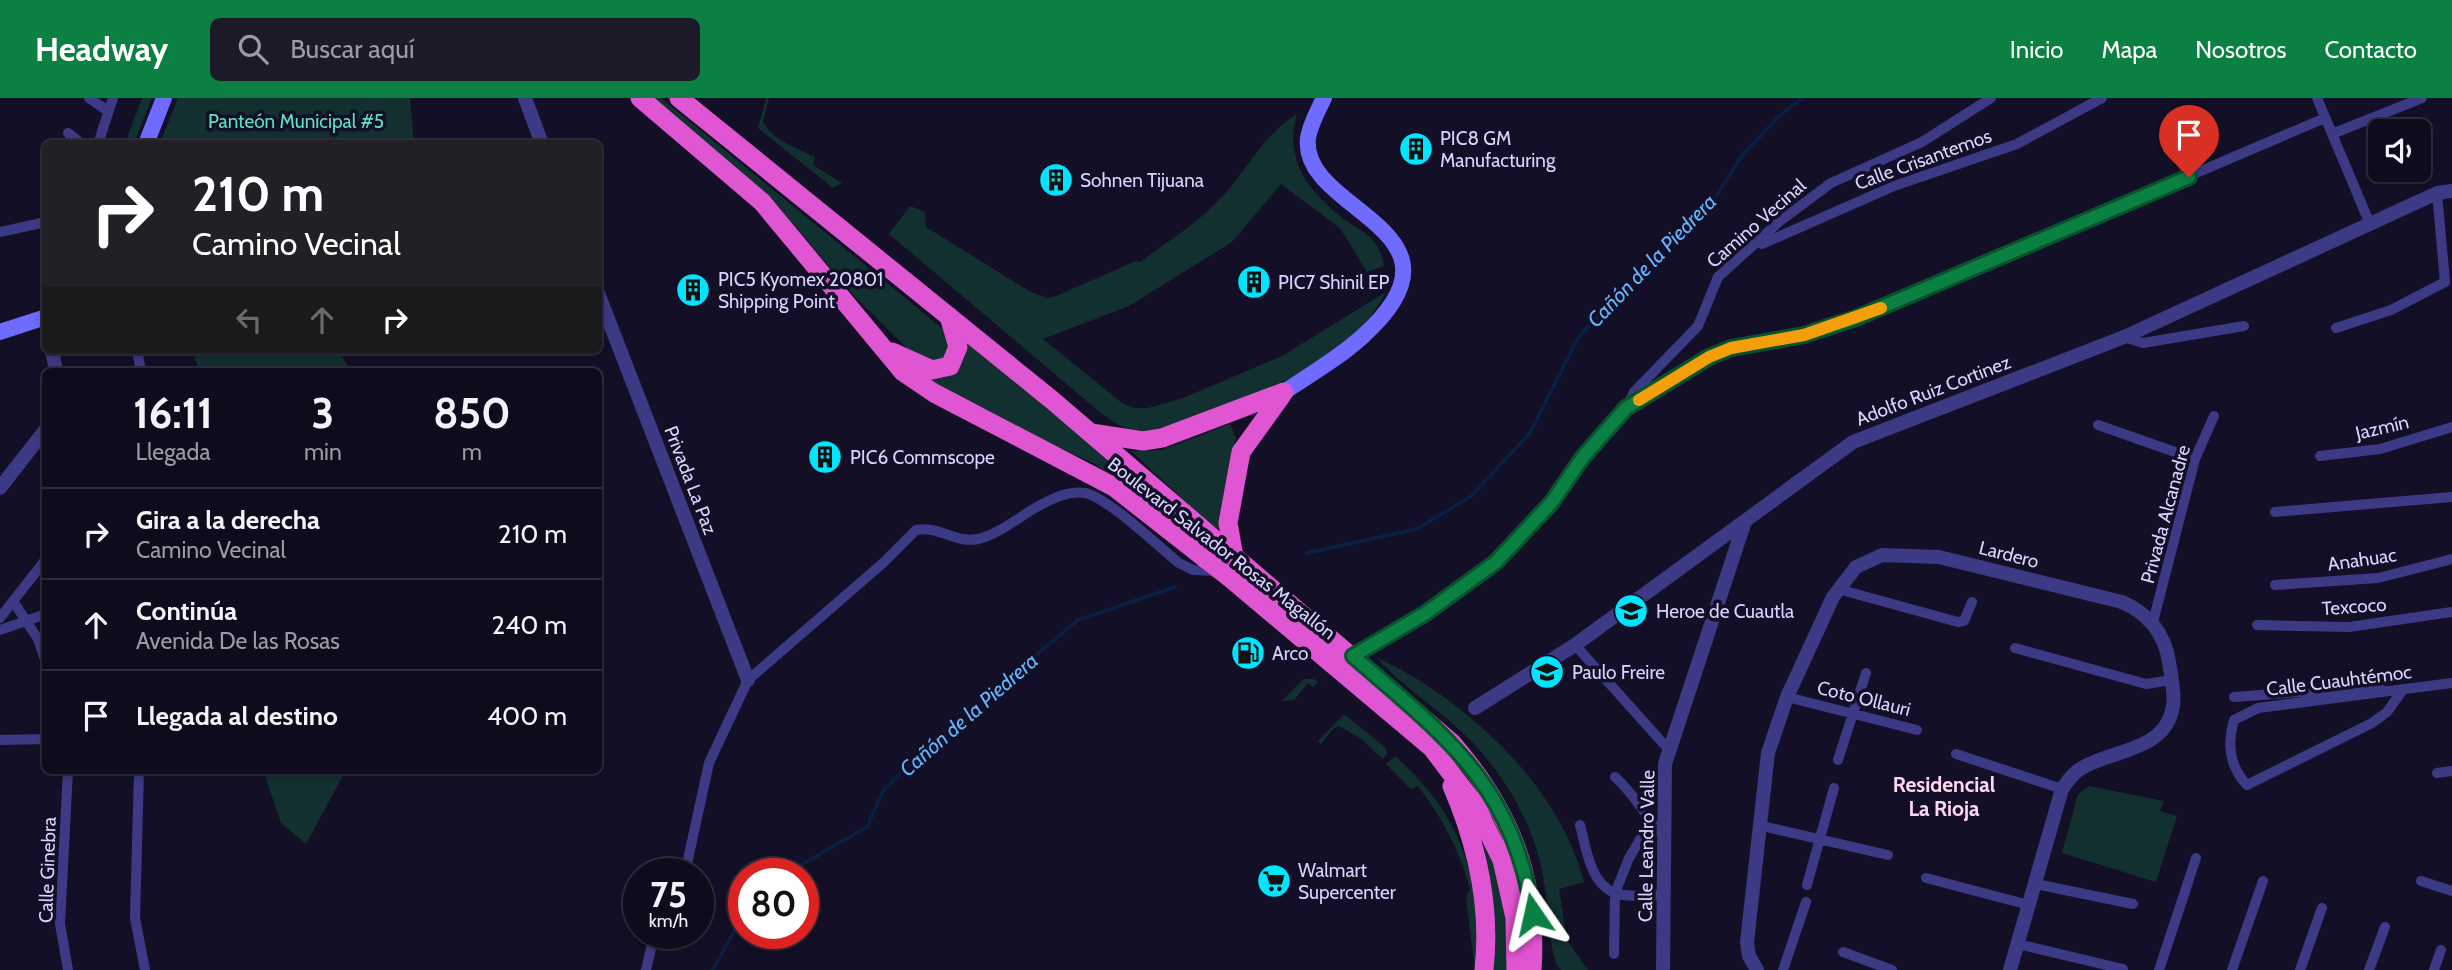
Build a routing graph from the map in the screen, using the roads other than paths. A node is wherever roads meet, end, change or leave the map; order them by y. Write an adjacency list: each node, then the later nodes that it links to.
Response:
1 (89, 98): 12 (street)
2 (113, 98): 12 (street)
3 (164, 98): 19 (main road)
4 (525, 98): 20 (street)
5 (640, 98): 35 (highway, Boulevard Salvador Rosas Magallón)
6 (679, 98): 29 (highway, Boulevard Salvador Rosas Magallón)
7 (1324, 98): 36 (main road)
8 (1991, 98): 26 (street, Camino Vecinal)
9 (2102, 98): 26 (street, Calle Crisantemos)
10 (2317, 98): 13 (street)
11 (2421, 98): 15 (street)
12 (108, 111): 18 (street)
13 (2325, 118): 15 (street); 21 (street)
14 (68, 133): 17 (street)
15 (2332, 134): 24 (street)
16 (2169, 137): 21 (street)
17 (77, 140)
18 (99, 140)
19 (148, 140)
20 (540, 140)
21 (2189, 177): 37 (street)
22 (2445, 192): 24 (street, Adolfo Ruiz Cortinez); 27 (street)
23 (42, 223): 25 (street)
24 (2370, 224): 34 (street, Adolfo Ruiz Cortinez)
25 (0, 232)
26 (1753, 248): 37 (street, Camino Vecinal)
27 (2448, 283): 32 (street)
28 (602, 303): 68 (street, Privada La Paz)
29 (947, 312): 35 (highway); 41 (highway, Boulevard Salvador Rosas Magallón)
30 (42, 318): 33 (main road)
31 (2244, 326): 34 (street)
32 (2336, 328)
33 (0, 332)
34 (2124, 337): 48 (street, Adolfo Ruiz Cortinez)
35 (878, 345): 51 (highway, Boulevard Salvador Rosas Magallón)
36 (1284, 392): 41 (highway); 51 (highway)
37 (1626, 408): 66 (street, Camino Vecinal)
38 (2214, 416): 44 (street, Privada Alcanadre)
39 (2098, 425): 44 (street)
40 (2452, 427): 43 (street, Jazmín)
41 (1089, 432): 51 (highway, Boulevard Salvador Rosas Magallón)
42 (42, 434): 45 (street)
43 (2320, 456)
44 (2195, 458): 60 (street, Privada Alcanadre)
45 (0, 488)
46 (2452, 497): 47 (street)
47 (2275, 512)
48 (1744, 524): 63 (street, Adolfo Ruiz Cortinez); 81 (street, Calle Leandro Valle)
49 (2452, 559): 52 (street, Anahuac)
50 (42, 564): 54 (street)
51 (1227, 564): 66 (highway, Boulevard Salvador Rosas Magallón); 68 (street); 80 (highway, Boulevard Salvador Rosas Magallón)
52 (2275, 585)
53 (1838, 589): 55 (street); 60 (street, Lardero); 74 (street, Lardero)
54 (13, 601): 58 (street); 59 (street)
55 (1972, 602)
56 (2452, 612): 61 (street, Texcoco)
57 (42, 615): 59 (street)
58 (0, 618)
59 (27, 620): 62 (street); 65 (street)
60 (2153, 622): 69 (street)
61 (2257, 625)
62 (0, 630)
63 (1575, 645): 75 (street, Adolfo Ruiz Cortinez); 81 (street)
64 (2015, 648): 69 (street)
65 (42, 653)
66 (1353, 656): 122 (highway, Boulevard Salvador Rosas Magallón)
67 (1866, 673): 76 (street)
68 (748, 680): 97 (street)
69 (2172, 680): 90 (street)
70 (2452, 683): 71 (street, Calle Cuauhtémoc)
71 (2402, 691): 72 (street, Calle Cuauhtémoc); 72 (street, Calle Cuauhtémoc)
72 (2388, 692): 73 (street)
73 (2234, 696)
74 (1787, 697): 76 (street, Coto Ollauri); 93 (street, Lardero)
75 (1475, 708)
76 (1853, 714): 77 (street, Coto Ollauri); 83 (street)
77 (1917, 730)
78 (42, 739): 79 (street)
79 (0, 740)
80 (1432, 748): 121 (highway); 122 (highway, Boulevard Salvador Rosas Magallón)
81 (1669, 750): 94 (street, Calle Leandro Valle)
82 (1955, 754): 90 (street)
83 (1838, 760)
84 (2452, 771): 85 (street)
85 (2437, 773)
86 (68, 774): 118 (street, Calle Ginebra)
87 (139, 774): 119 (street)
88 (1615, 777): 91 (street)
89 (1834, 788): 95 (street)
90 (2062, 789): 102 (street)
91 (1650, 823): 94 (street); 105 (street)
92 (1580, 825): 105 (street)
93 (1766, 827): 95 (street); 124 (street, Lardero)
94 (1666, 838): 106 (street, Calle Leandro Valle)
95 (1819, 839): 96 (street); 103 (street)
96 (1888, 855)
97 (688, 858)
98 (2196, 858): 128 (street)
99 (1926, 878): 109 (street)
100 (2263, 881): 129 (street)
101 (2421, 881): 104 (street)
102 (2036, 884): 108 (street); 109 (street)
103 (1807, 885)
104 (2452, 891)
105 (1615, 893): 106 (street); 116 (street)
106 (1665, 895): 123 (street, Calle Leandro Valle)
107 (1805, 902): 125 (street)
108 (2133, 904)
109 (2029, 905): 112 (street)
110 (2322, 908): 130 (street)
111 (2385, 927): 131 (street)
112 (2018, 944): 117 (street); 127 (street)
113 (651, 949): 120 (street)
114 (2441, 950): 132 (street)
115 (1843, 952): 126 (street)
116 (1614, 954)
117 (2123, 969)
118 (68, 970)
119 (145, 970)
120 (646, 970)
121 (1484, 970)
122 (1529, 970)
123 (1663, 970)
124 (1757, 970)
125 (1783, 970)
126 (1892, 970)
127 (2010, 970)
128 (2159, 970)
129 (2232, 970)
130 (2300, 970)
131 (2369, 970)
132 (2434, 970)

